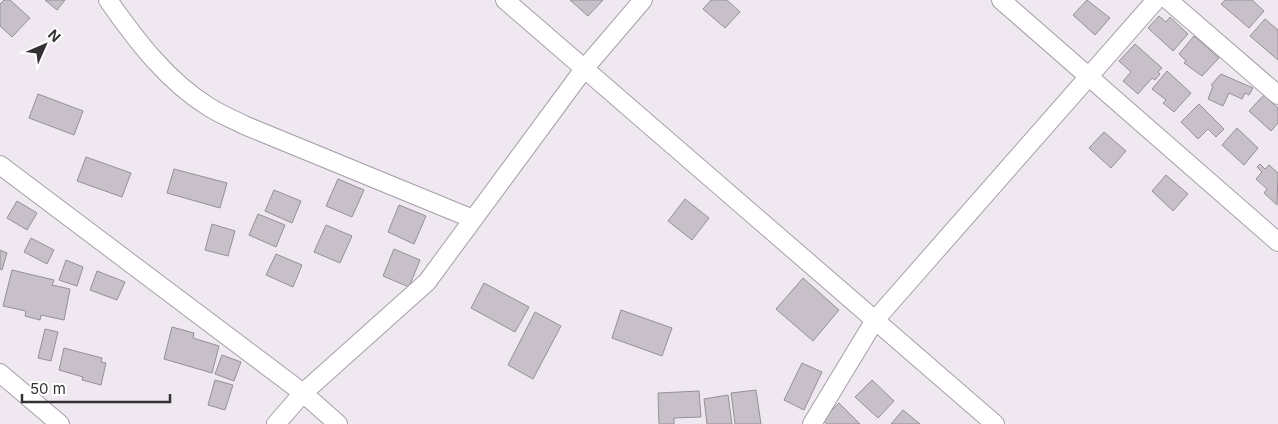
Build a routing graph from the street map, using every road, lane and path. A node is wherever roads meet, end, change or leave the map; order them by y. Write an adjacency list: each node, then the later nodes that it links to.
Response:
1 (108, 0): 11 (street)
2 (505, 0): 7 (street)
3 (643, 0): 7 (street)
4 (1001, 0): 8 (street)
5 (1156, 0): 8 (street)
6 (1168, 0): 9 (street)
7 (584, 69): 11 (street); 13 (street)
8 (1090, 77): 12 (street); 13 (street)
9 (1278, 95)
10 (0, 164): 15 (street)
11 (473, 219): 15 (street)
12 (1278, 242)
13 (875, 320): 19 (street); 20 (street)
14 (0, 373): 16 (street)
15 (303, 393): 17 (street); 18 (street)
16 (60, 424)
17 (276, 424)
18 (338, 424)
19 (812, 424)
20 (994, 424)

